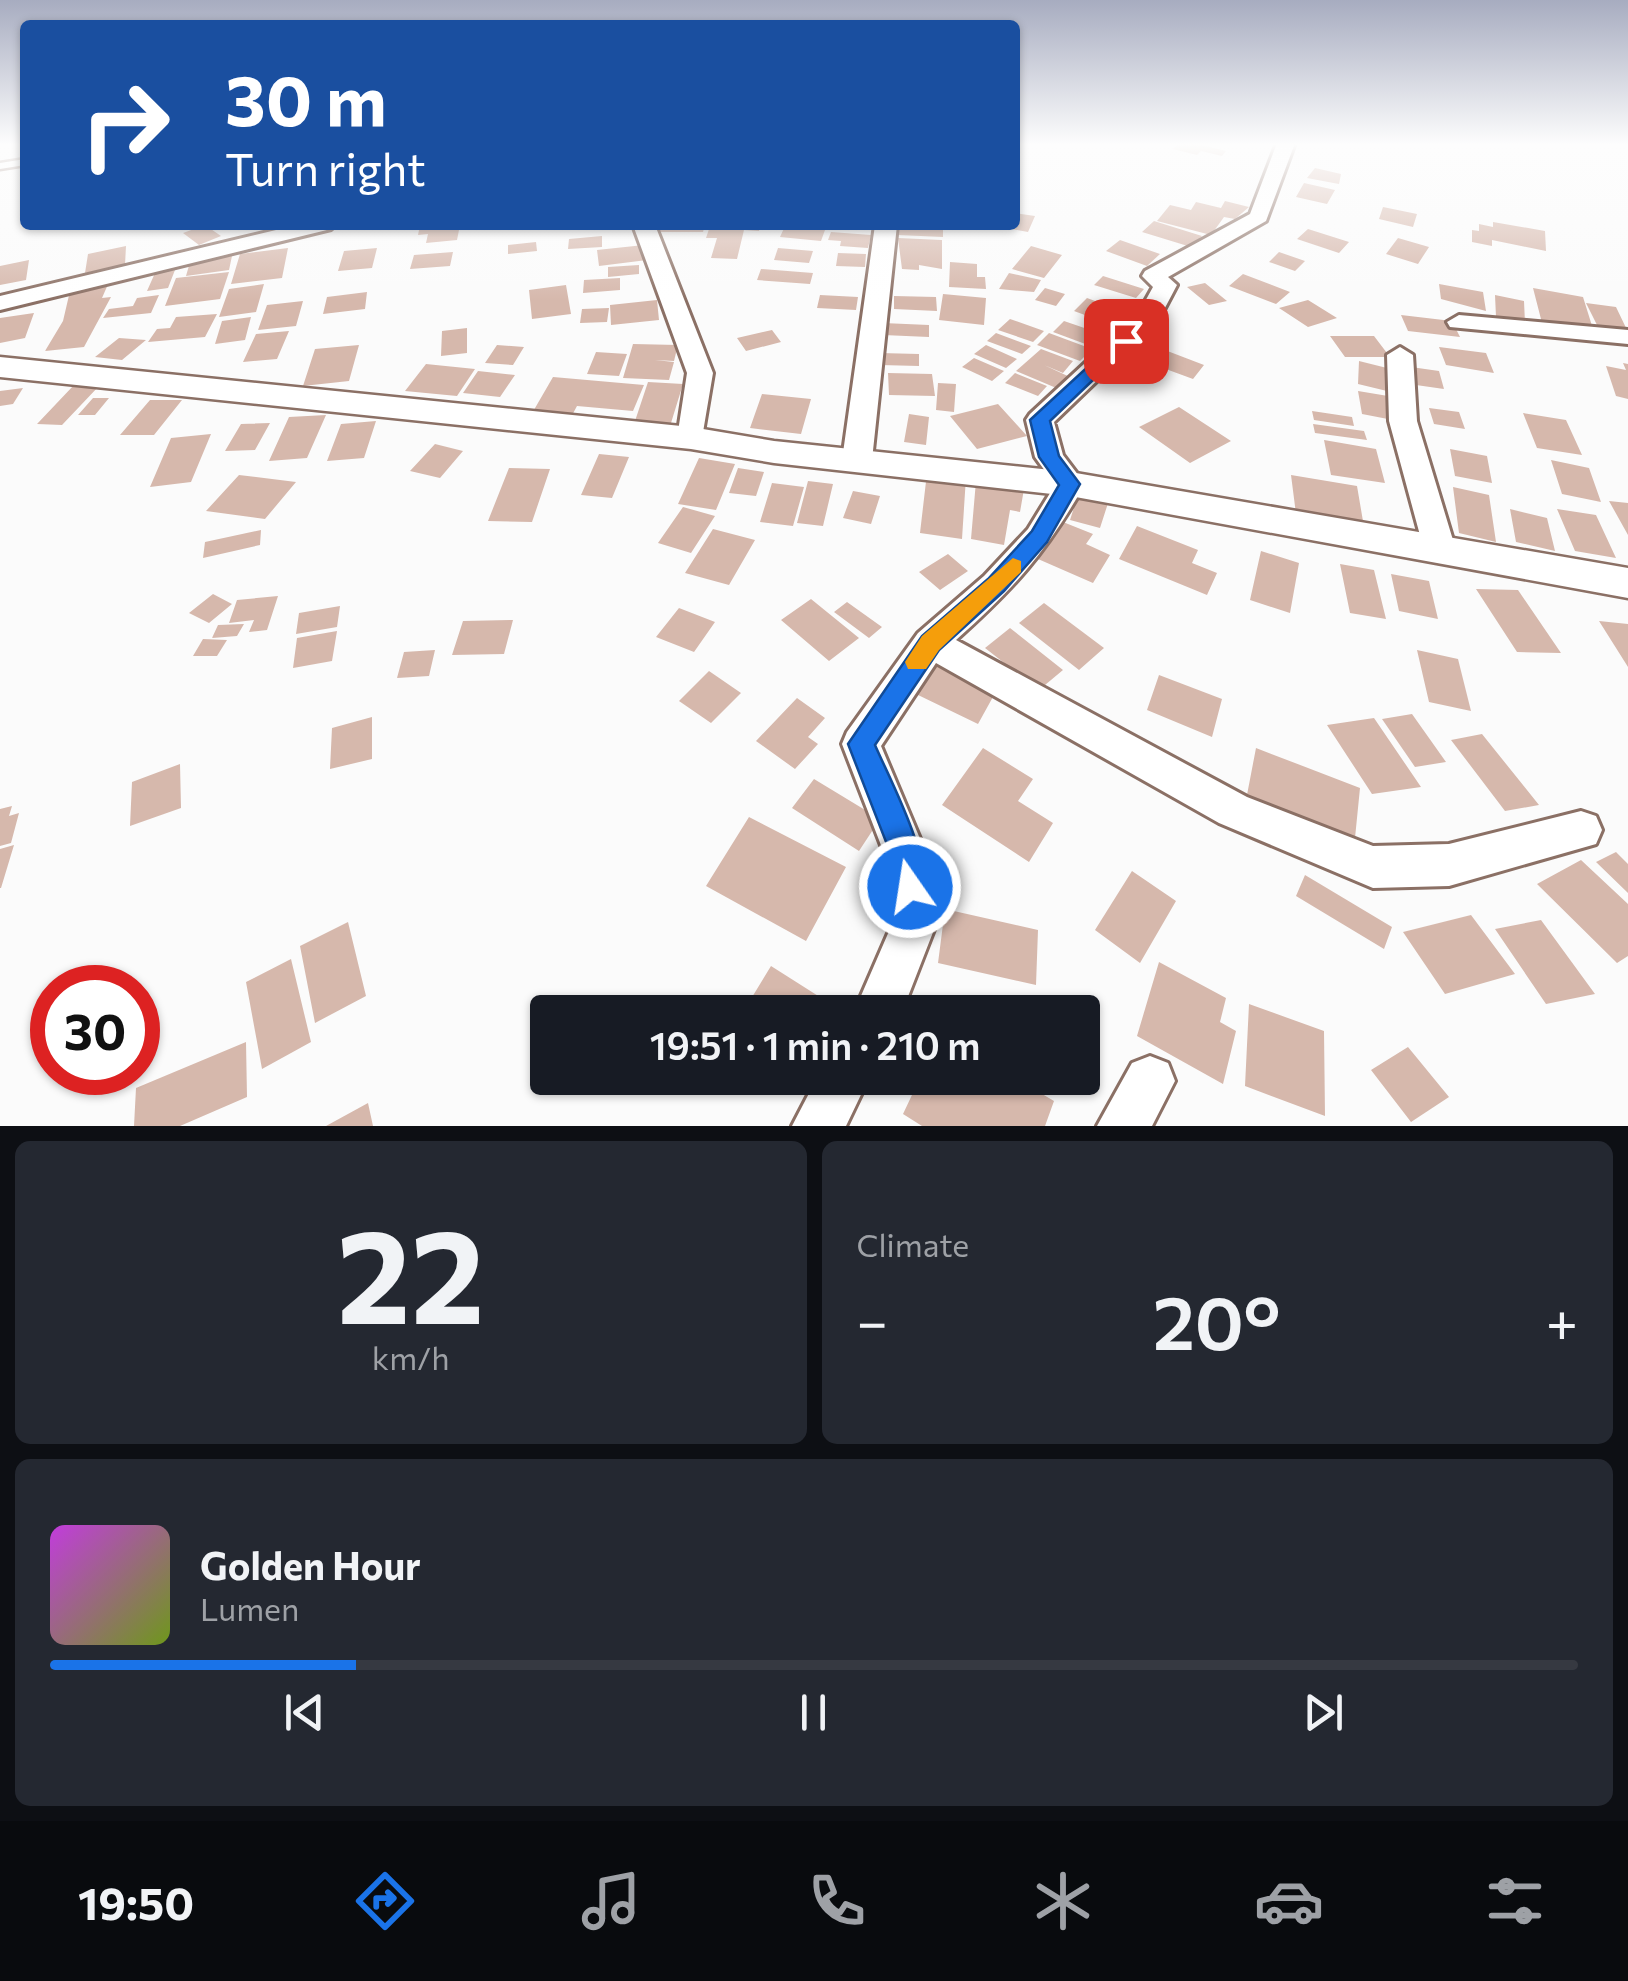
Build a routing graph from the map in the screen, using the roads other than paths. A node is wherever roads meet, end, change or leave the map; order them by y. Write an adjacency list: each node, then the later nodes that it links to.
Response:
1 (1266, 196): 12 (street)
2 (303, 230): 5 (street)
3 (646, 230): 10 (street)
4 (885, 230): 11 (street)
5 (0, 303)
6 (1459, 322): 7 (street)
7 (1628, 337)
8 (1400, 354): 13 (street)
9 (0, 366): 10 (street)
10 (691, 438): 11 (street)
11 (856, 460): 12 (street)
12 (1070, 484): 13 (street); 15 (street)
13 (1440, 550): 14 (street)
14 (1628, 583)
15 (930, 643): 16 (street); 17 (street)
16 (1581, 830)
17 (885, 995)
18 (1150, 1081): 21 (street)
19 (835, 1095): 20 (street)
20 (818, 1126)
21 (1123, 1126)

